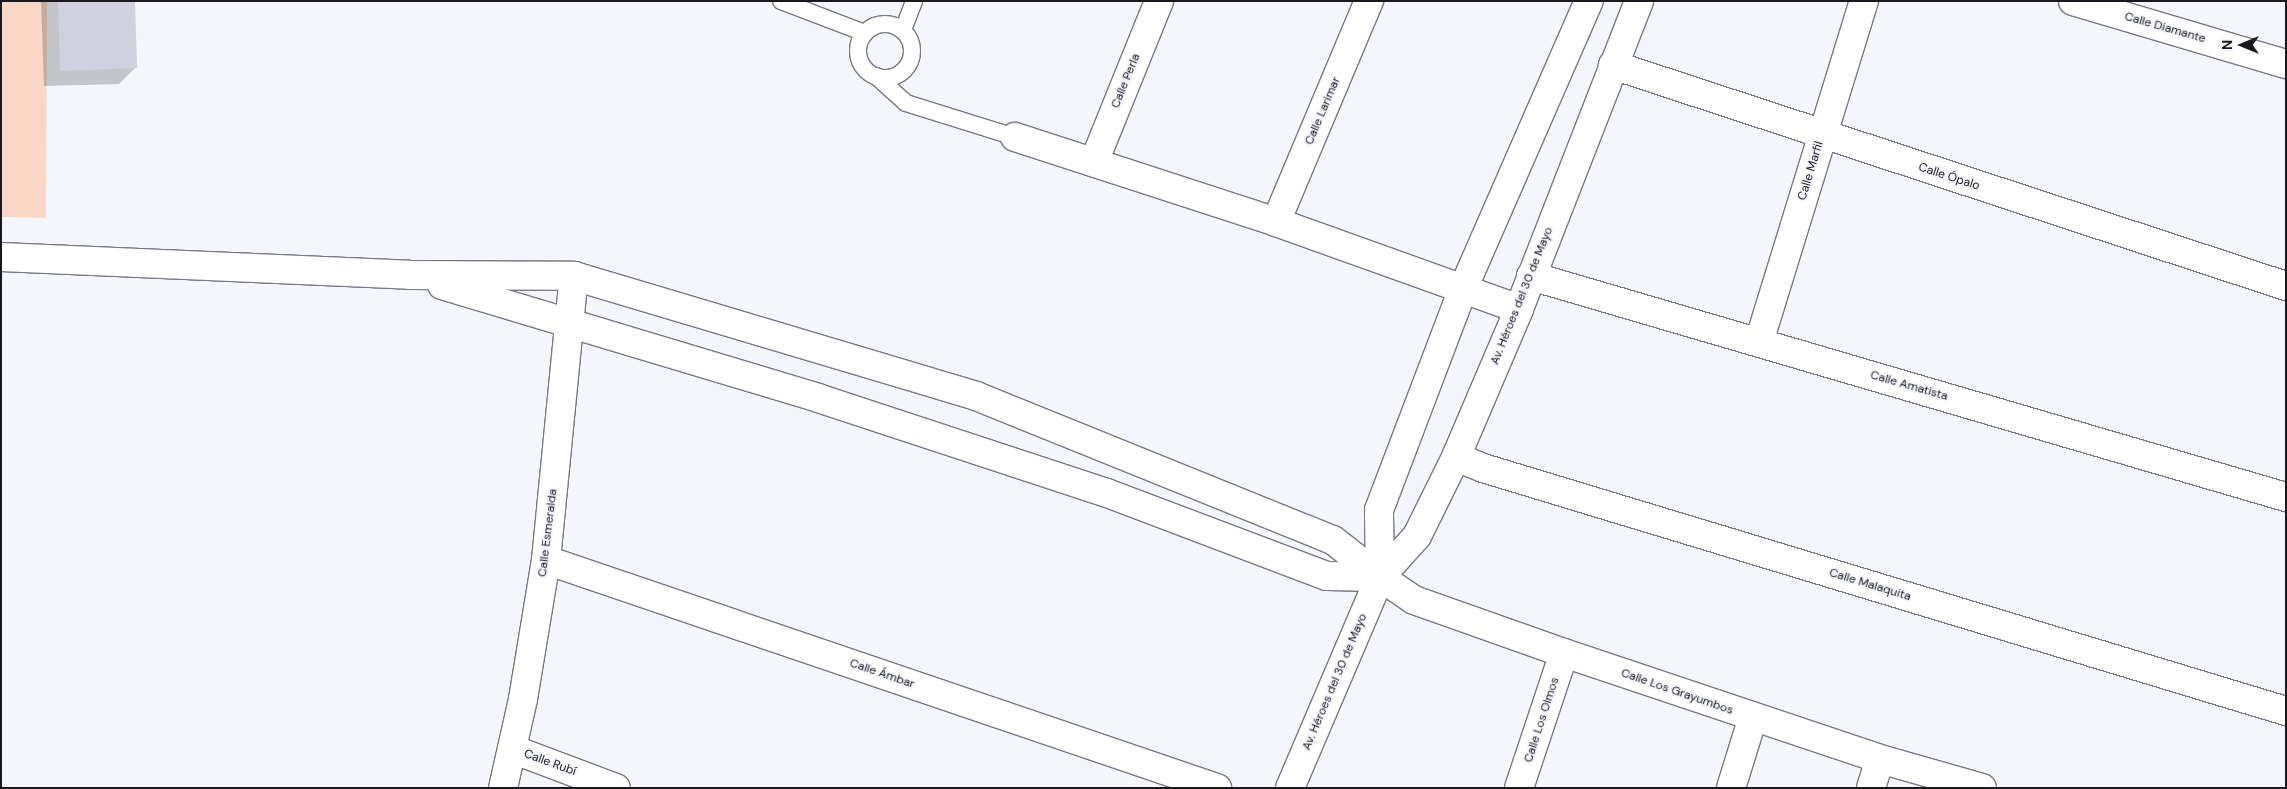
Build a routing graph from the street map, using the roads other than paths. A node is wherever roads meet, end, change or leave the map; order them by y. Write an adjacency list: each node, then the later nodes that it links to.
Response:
1 (781, 1): 10 (lane)
2 (914, 1): 9 (lane)
3 (1159, 1): 16 (street, Calle Perla)
4 (1369, 1): 17 (street, Calle Larimar)
5 (1589, 1): 23 (street, Av. Héroes del 30 de Mayo)
6 (1639, 1): 12 (street, Av. Héroes del 30 de Mayo)
7 (1864, 1): 14 (street, Calle Marfil)
8 (2073, 1): 11 (street, Calle Diamante)
9 (903, 30): 10 (lane); 13 (lane)
10 (865, 33): 13 (lane)
11 (2286, 64)
12 (1613, 65): 14 (street, Calle Ópalo); 21 (street, Av. Héroes del 30 de Mayo)
13 (876, 76): 15 (lane)
14 (1821, 136): 22 (street, Calle Ópalo); 26 (street, Calle Marfil)
15 (1015, 137): 16 (street)
16 (1094, 162): 17 (street)
17 (1276, 222): 23 (street)
18 (1, 257): 19 (street)
19 (410, 275): 20 (street, Calle Los Grayumbos); 25 (street)
20 (574, 276): 25 (street, Calle Esmeralda); 30 (street, Calle Los Grayumbos)
21 (1531, 276): 24 (street, Av. Héroes del 30 de Mayo); 26 (street, Calle Amatista)
22 (2286, 286)
23 (1463, 289): 24 (street); 30 (street, Av. Héroes del 30 de Mayo)
24 (1519, 308): 27 (street, Av. Héroes del 30 de Mayo)
25 (572, 322): 29 (street, Calle Esmeralda); 30 (street)
26 (1759, 342): 28 (street, Calle Amatista)
27 (1456, 457): 30 (street, Av. Héroes del 30 de Mayo); 32 (street, Calle Malaquita)
28 (2286, 497)
29 (546, 560): 34 (street, Calle Esmeralda); 38 (street, Calle Ámbar)
30 (1380, 577): 31 (street, Calle Los Grayumbos); 39 (street, Av. Héroes del 30 de Mayo)
31 (1564, 653): 33 (street, Calle Los Grayumbos); 40 (street, Calle Los Olmos)
32 (2286, 711)
33 (1752, 717): 35 (street, Calle Los Grayumbos); 41 (street)
34 (512, 749): 36 (street, Calle Esmeralda); 37 (street, Calle Rubí)
35 (1880, 759): 42 (street); 43 (street, Calle Los Grayumbos)
36 (503, 788)
37 (616, 788)
38 (1217, 788)
39 (1290, 788)
40 (1519, 788)
41 (1731, 788)
42 (1871, 788)
43 (1982, 788)

